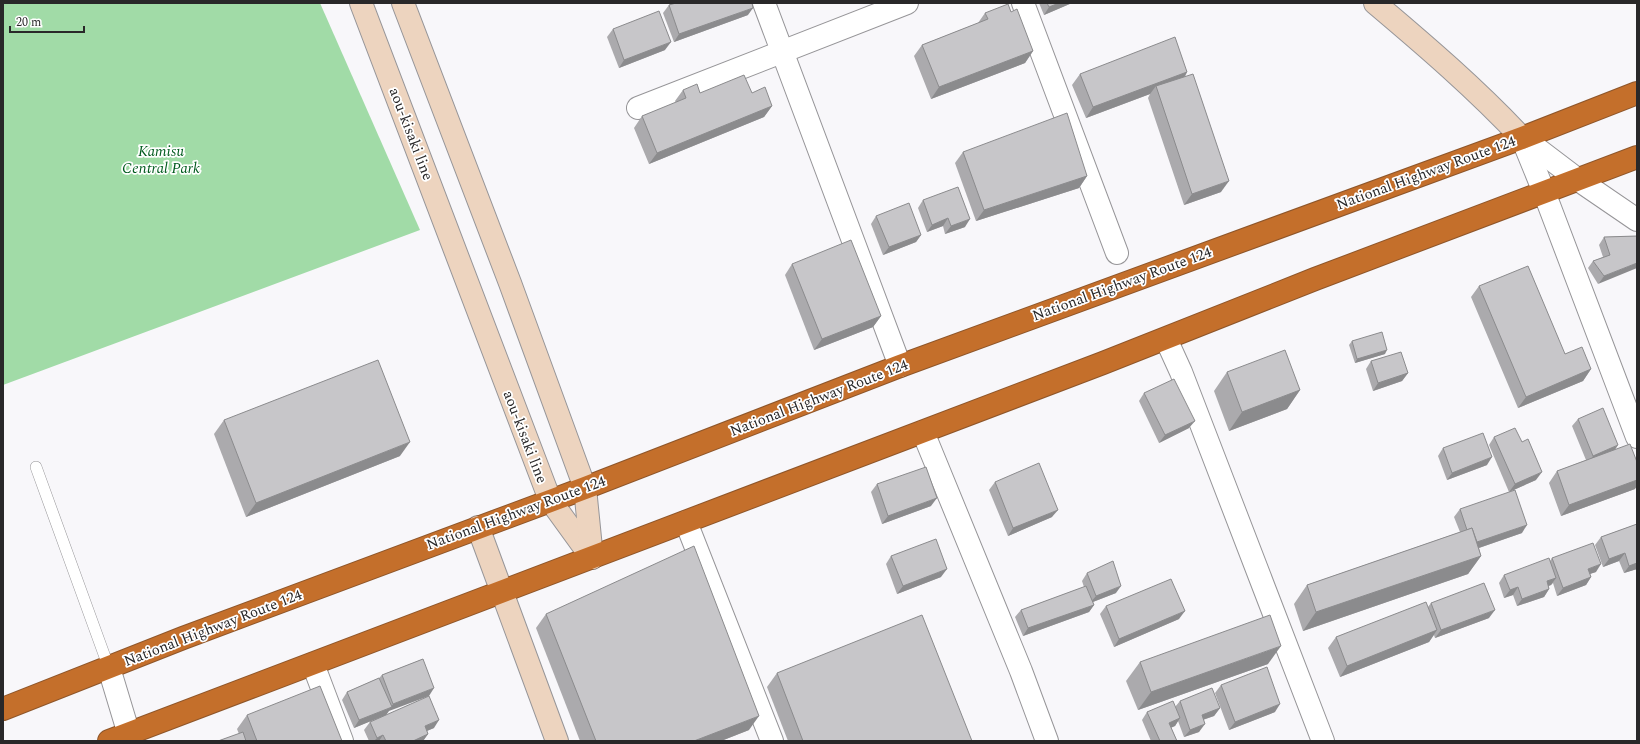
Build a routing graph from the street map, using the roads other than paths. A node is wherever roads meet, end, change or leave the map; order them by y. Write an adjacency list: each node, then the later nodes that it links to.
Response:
1 (361, 3): 22 (main road, aou-kisaki line)
2 (403, 3): 21 (main road)
3 (764, 3): 7 (street)
4 (907, 3): 7 (street)
5 (1023, 3): 15 (street)
6 (1375, 3): 10 (main road)
7 (782, 51): 9 (street); 17 (street)
8 (1637, 93): 10 (highway, National Highway Route 124)
9 (638, 108)
10 (1522, 138): 12 (street); 13 (street); 17 (highway, National Highway Route 124)
11 (1637, 157): 12 (highway)
12 (1577, 179): 13 (highway); 14 (street)
13 (1544, 192): 16 (highway); 19 (street)
14 (1637, 220)
15 (1117, 253)
16 (1166, 339): 18 (highway); 35 (street)
17 (900, 366): 21 (highway, National Highway Route 124)
18 (923, 432): 23 (highway); 34 (street)
19 (1637, 437)
20 (36, 467): 28 (lane)
21 (585, 488): 22 (highway, National Highway Route 124); 25 (main road)
22 (550, 500): 24 (highway, National Highway Route 124); 25 (main road, aou-kisaki line)
23 (686, 522): 25 (highway); 33 (street)
24 (478, 527): 26 (main road); 28 (highway, National Highway Route 124)
25 (592, 558): 26 (highway)
26 (502, 592): 27 (highway); 32 (main road)
27 (313, 664): 30 (highway); 31 (street)
28 (109, 668): 29 (highway, National Highway Route 124); 30 (street)
29 (3, 709)
30 (123, 739)
31 (342, 741)
32 (557, 741)
33 (772, 741)
34 (1047, 741)
35 (1323, 741)

